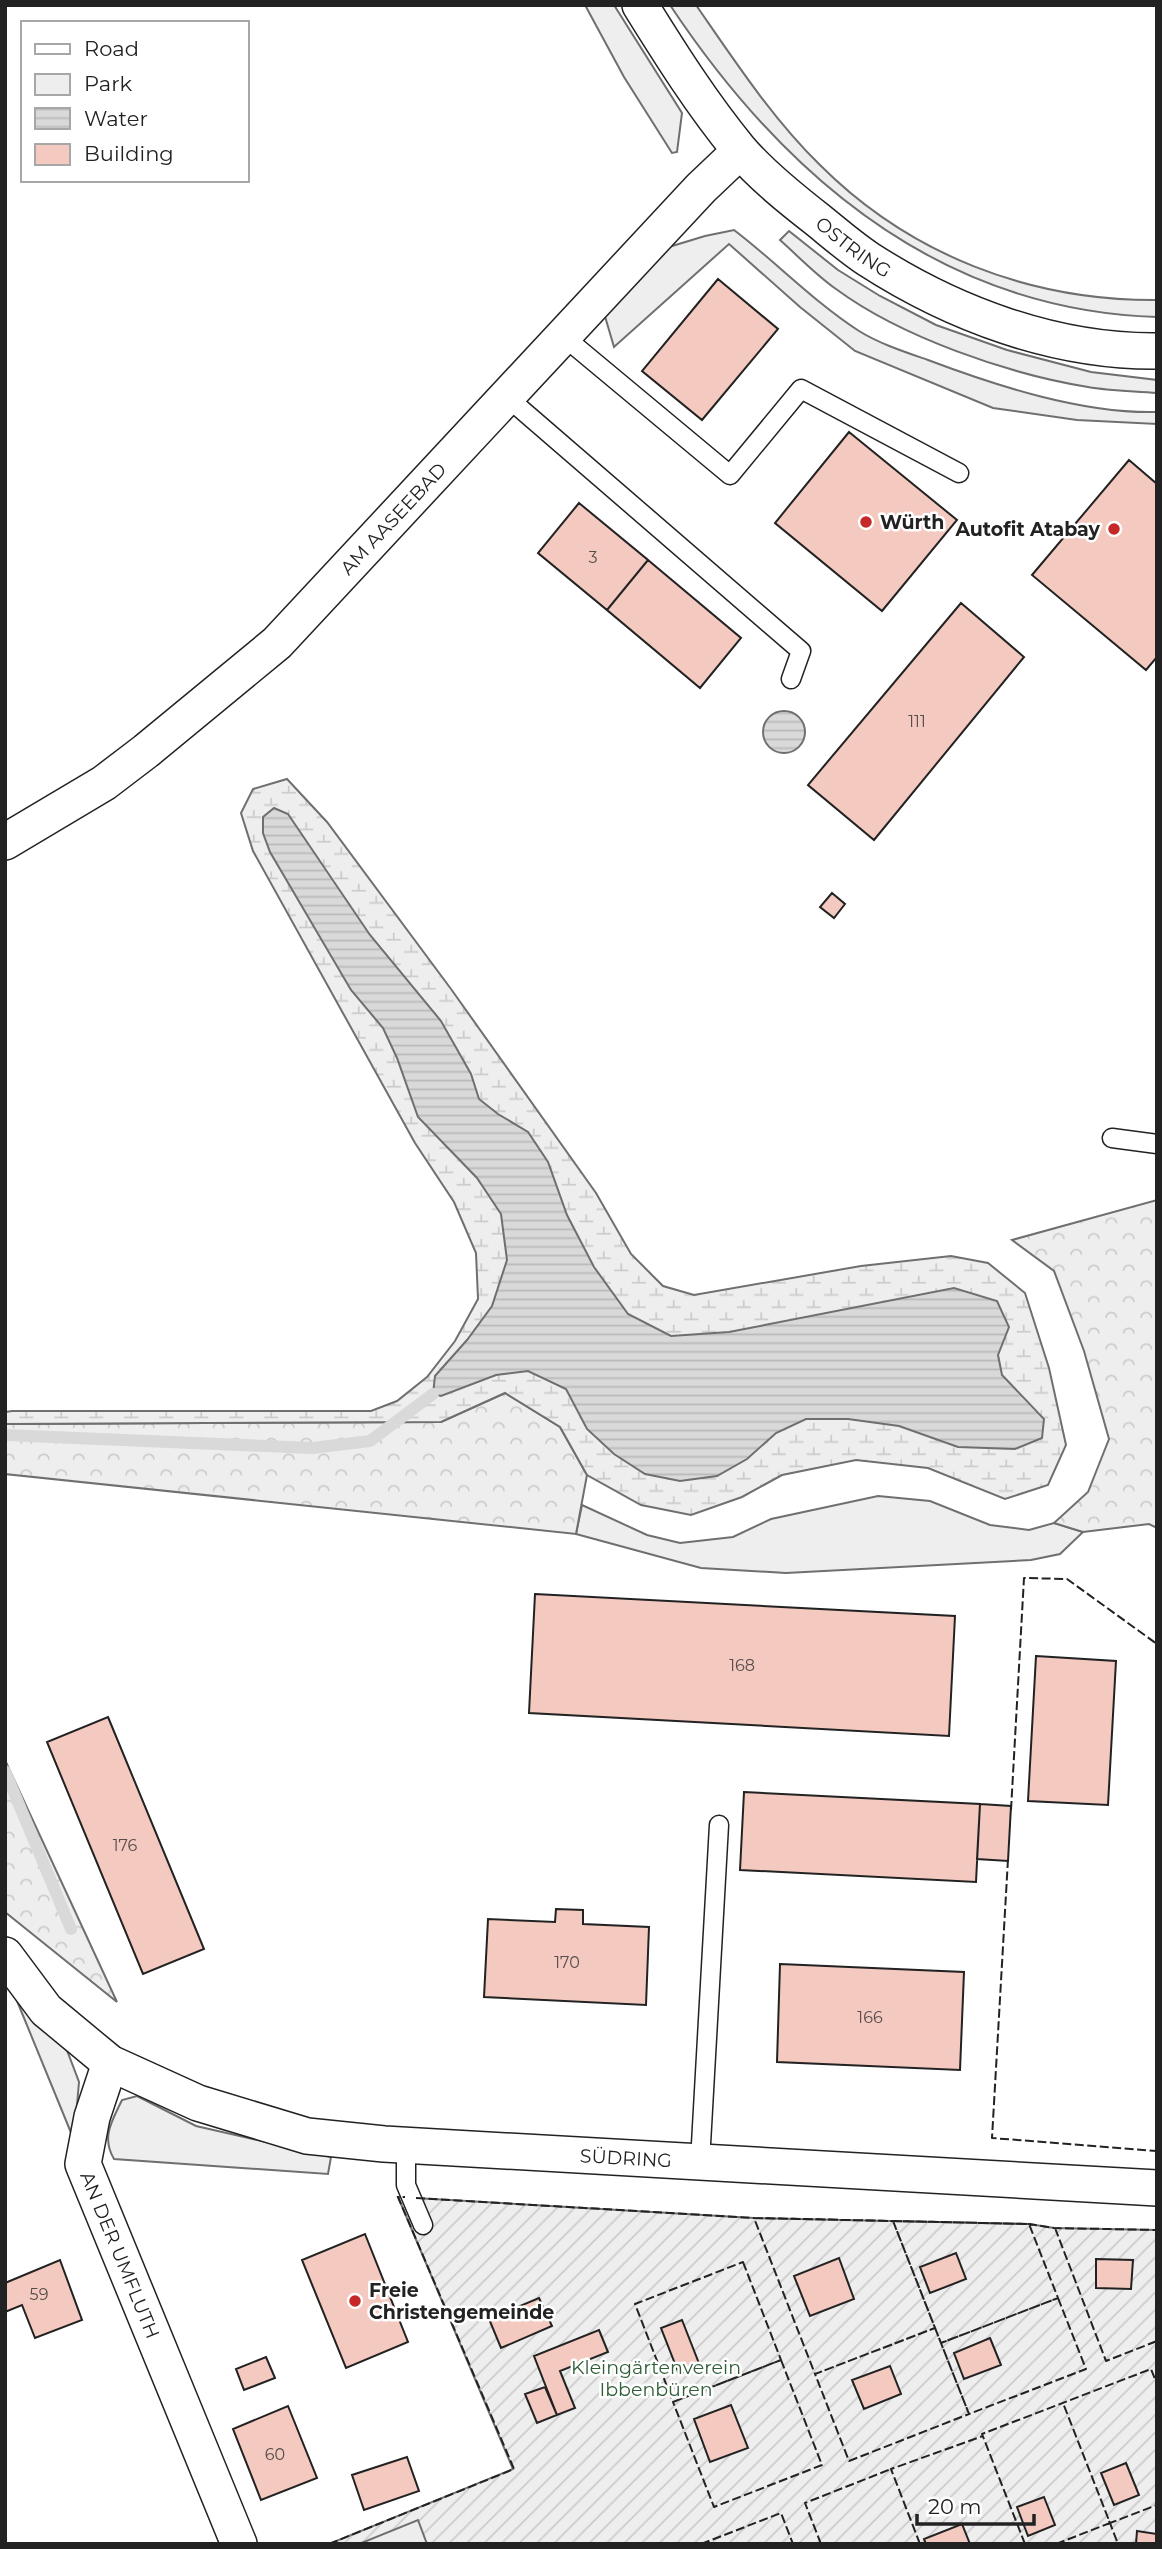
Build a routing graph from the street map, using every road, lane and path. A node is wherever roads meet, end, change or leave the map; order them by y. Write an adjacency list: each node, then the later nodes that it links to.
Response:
1 (640, 5): 2 (street, OSTRING)
2 (740, 151): 3 (street, AM AASEEBAD); 4 (street, OSTRING)
3 (563, 336): 5 (street, AM AASEEBAD); 6 (lane)
4 (1157, 351)
5 (507, 397): 7 (lane); 8 (street, AM AASEEBAD)
6 (959, 472)
7 (791, 679)
8 (5, 842)
9 (1112, 1138): 10 (lane)
10 (1157, 1144)
11 (719, 1825): 15 (lane)
12 (5, 1955): 13 (street)
13 (110, 2063): 14 (street, SÜDRING); 18 (street, AN DER UMFLUTH)
14 (406, 2146): 15 (street, SÜDRING); 17 (lane)
15 (700, 2162): 16 (street, SÜDRING)
16 (1157, 2188)
17 (423, 2225)
18 (239, 2544)

